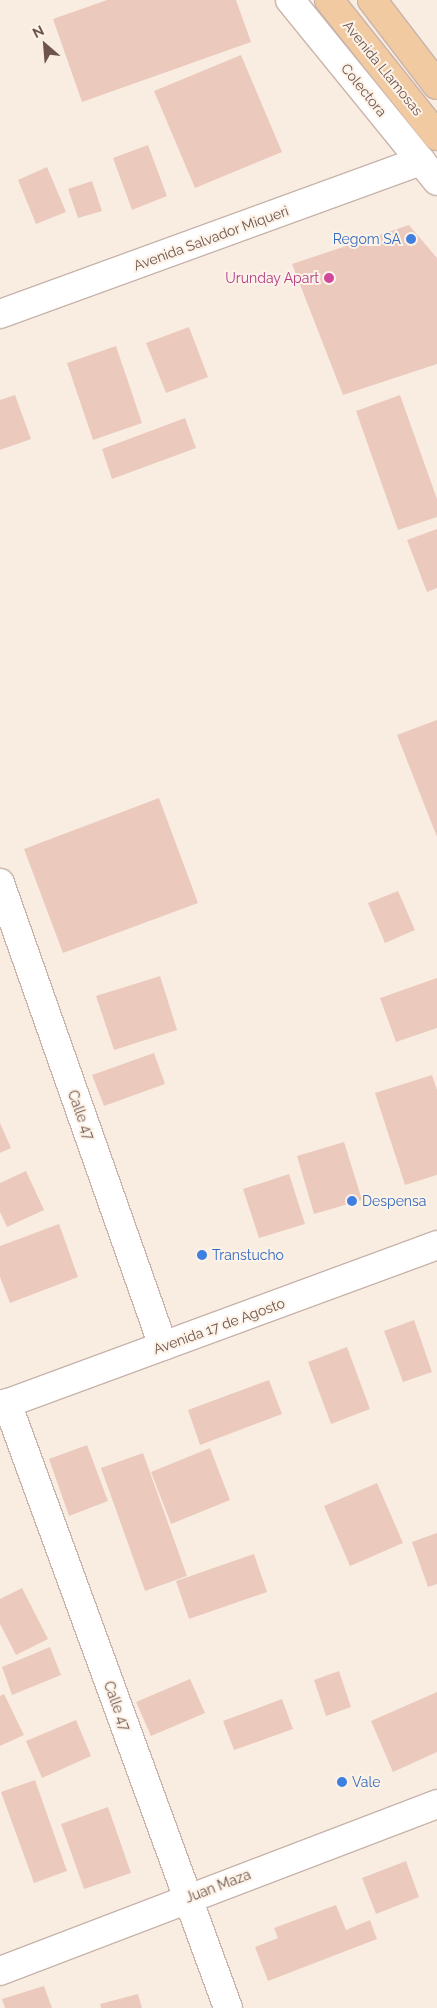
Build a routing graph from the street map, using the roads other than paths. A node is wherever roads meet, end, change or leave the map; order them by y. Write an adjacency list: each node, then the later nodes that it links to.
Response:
1 (290, 0): 6 (street, Colectora)
2 (329, 0): 5 (main road, Avenida Llamosas)
3 (372, 0): 4 (main road)
4 (437, 85)
5 (437, 136)
6 (429, 171): 7 (street, Avenida Salvador Miqueri)
7 (0, 314)
8 (0, 883): 10 (street, Calle 47)
9 (437, 1245): 10 (street, Avenida 17 de Agosto)
10 (163, 1346): 11 (street, Avenida 17 de Agosto)
11 (4, 1405): 13 (street, Calle 47)
12 (437, 1804): 13 (street, Juan Maza)
13 (187, 1897): 14 (street, Juan Maza); 15 (street, Calle 47)
14 (0, 1971)
15 (228, 2008)

